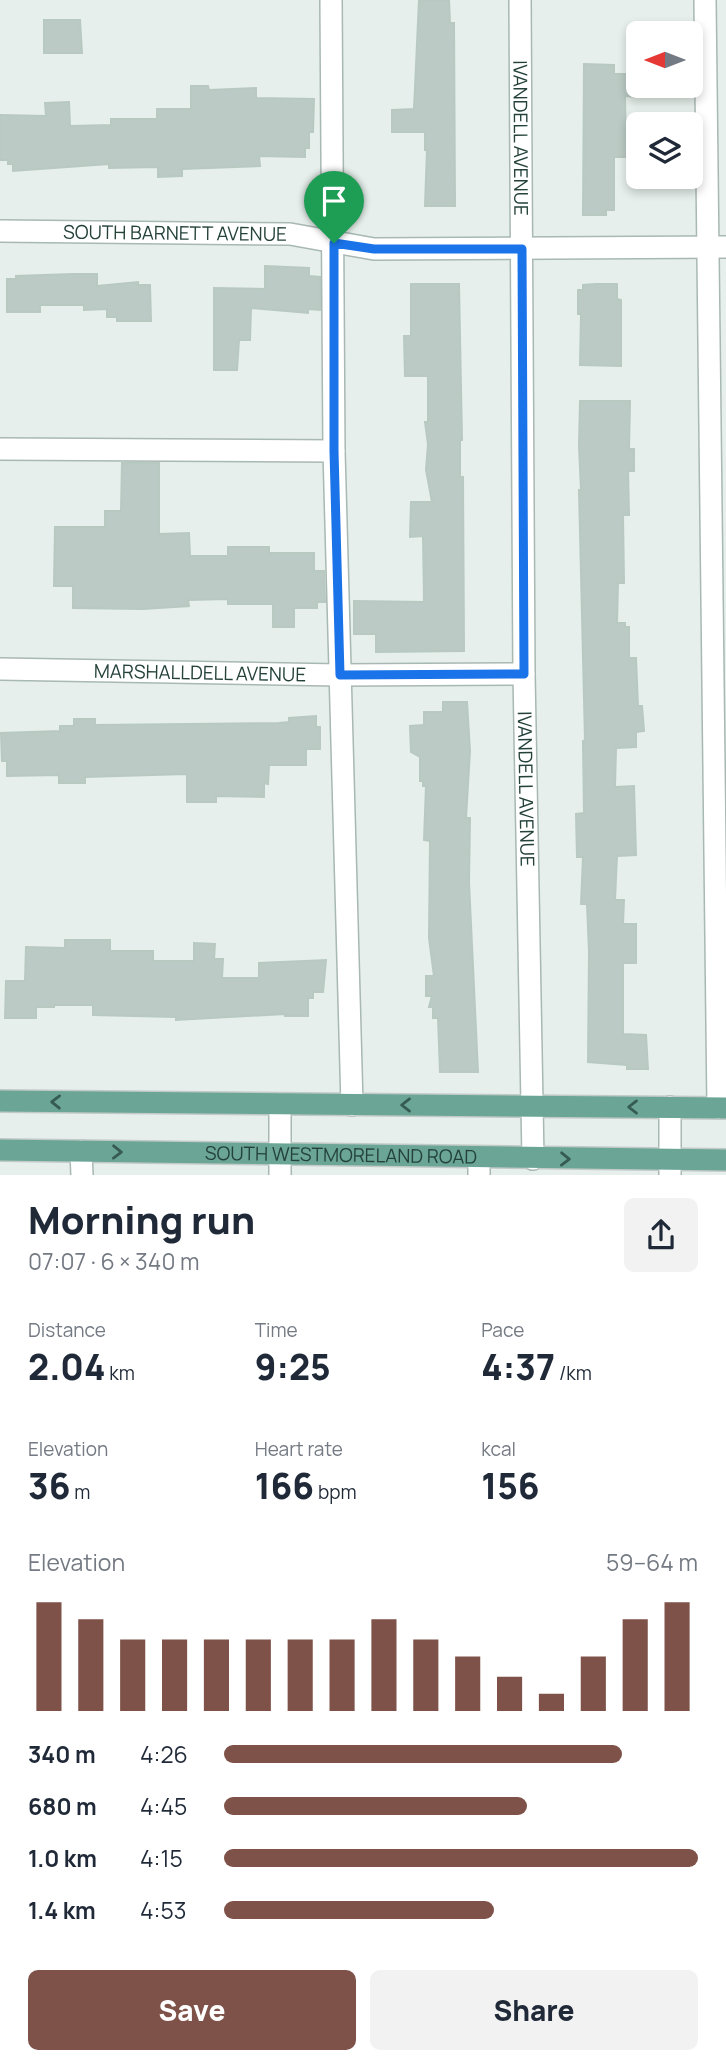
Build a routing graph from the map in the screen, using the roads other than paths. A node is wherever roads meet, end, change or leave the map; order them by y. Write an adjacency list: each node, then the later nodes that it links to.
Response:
1 (331, 0): 5 (street)
2 (520, 0): 7 (street, IVANDELL AVENUE)
3 (705, 0): 6 (street)
4 (0, 231): 5 (street, SOUTH BARNETT AVENUE)
5 (334, 243): 7 (street, SOUTH BARNETT AVENUE); 9 (street)
6 (717, 247): 7 (street, SOUTH BARNETT AVENUE); 18 (street)
7 (522, 249): 11 (street, IVANDELL AVENUE)
8 (0, 449): 9 (street)
9 (334, 451): 12 (street)
10 (0, 669): 12 (street, MARSHALLDELL AVENUE)
11 (524, 674): 12 (street, MARSHALLDELL AVENUE); 16 (street, IVANDELL AVENUE)
12 (340, 675): 15 (street)
13 (0, 1101): 14 (main road, one-way to 13)
14 (280, 1104): 15 (main road); 23 (street)
15 (352, 1105): 16 (main road, one-way to 15)
16 (533, 1106): 17 (main road, one-way to 16); 21 (street, IVANDELL AVENUE)
17 (670, 1107): 18 (main road); 25 (street)
18 (722, 1108)
19 (0, 1150): 20 (main road, SOUTH WESTMORELAND ROAD)
20 (81, 1151): 23 (main road, SOUTH WESTMORELAND ROAD, one-way to 23); 26 (street)
21 (533, 1159): 24 (main road, SOUTH WESTMORELAND ROAD); 25 (main road, SOUTH WESTMORELAND ROAD, one-way to 25)
22 (726, 1160): 25 (main road, SOUTH WESTMORELAND ROAD)
23 (280, 1165): 24 (main road, SOUTH WESTMORELAND ROAD)
24 (479, 1166)
25 (670, 1168)
26 (82, 1175)

